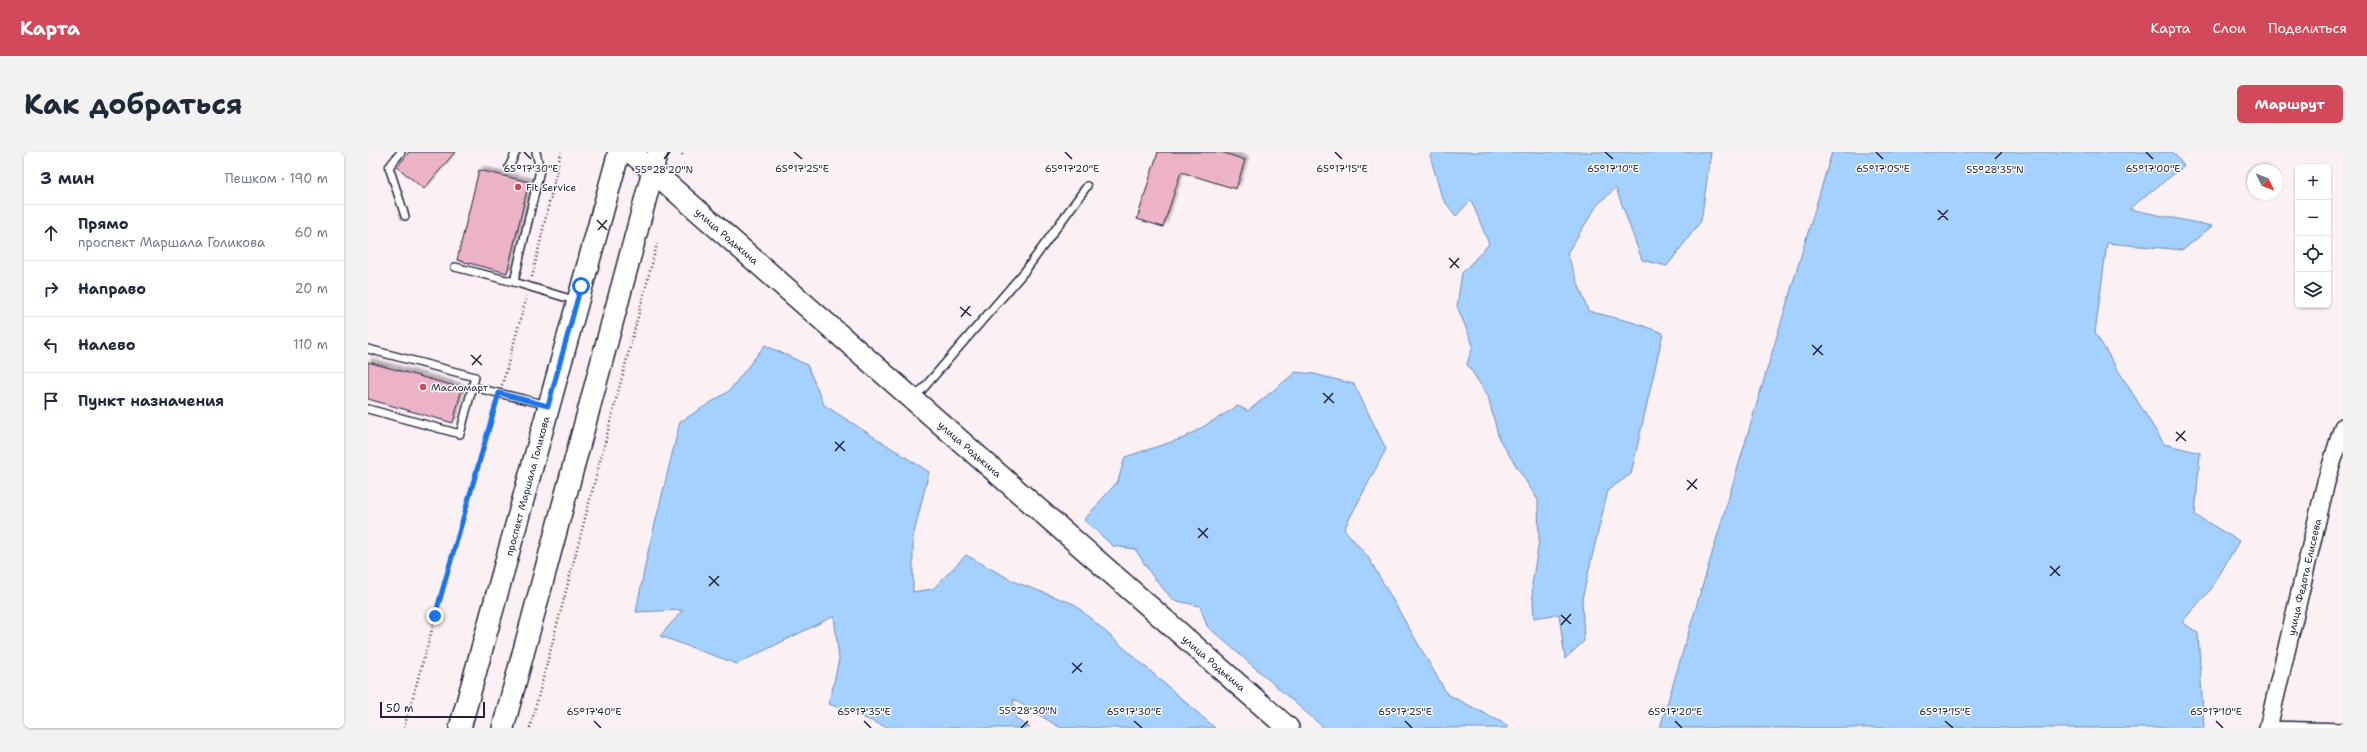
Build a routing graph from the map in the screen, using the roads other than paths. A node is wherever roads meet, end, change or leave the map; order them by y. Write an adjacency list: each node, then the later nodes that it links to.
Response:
1 (401, 152): 9 (lane)
2 (516, 152): 7 (lane)
3 (536, 152): 11 (lane)
4 (619, 152): 12 (main road, проспект Маршала Голикова)
5 (631, 152): 6 (main road, улица Родькина)
6 (655, 161): 15 (main road, улица Родькина); 22 (main road)
7 (509, 168)
8 (1087, 186): 15 (lane)
9 (405, 216)
10 (456, 267): 11 (lane)
11 (514, 282): 12 (lane)
12 (577, 301): 16 (main road, проспект Маршала Голикова)
13 (368, 349): 14 (lane)
14 (473, 387): 16 (lane); 17 (lane)
15 (913, 399): 23 (main road, улица Родькина)
16 (548, 406): 21 (main road, проспект Маршала Голикова)
17 (368, 409)
18 (2343, 427): 19 (street, улица Федота Елисеева)
19 (2269, 727): 20 (lane)
20 (2343, 727)
21 (460, 728)
22 (503, 728)
23 (1288, 728)

